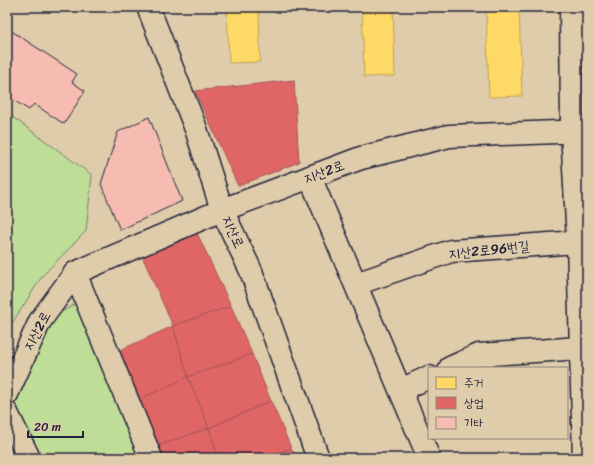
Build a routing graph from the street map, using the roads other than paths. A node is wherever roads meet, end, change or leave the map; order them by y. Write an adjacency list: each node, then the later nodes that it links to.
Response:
1 (148, 7): 6 (street, 지산로)
2 (571, 7): 3 (street)
3 (579, 32): 4 (street)
4 (580, 131): 5 (street, 지산2로); 7 (street)
5 (310, 177): 6 (street, 지산2로); 9 (street)
6 (222, 210): 8 (street, 지산2로); 18 (street, 지산로)
7 (578, 242): 9 (street, 지산2로96번길); 10 (street)
8 (76, 273): 14 (street, 지산2로); 17 (street)
9 (356, 284): 13 (street)
10 (580, 348): 11 (street); 20 (street)
11 (452, 367)
12 (428, 377): 13 (street)
13 (401, 390): 19 (street)
14 (7, 394)
15 (7, 413): 16 (street)
16 (28, 458)
17 (151, 458)
18 (318, 458)
19 (429, 458)
20 (584, 458)

